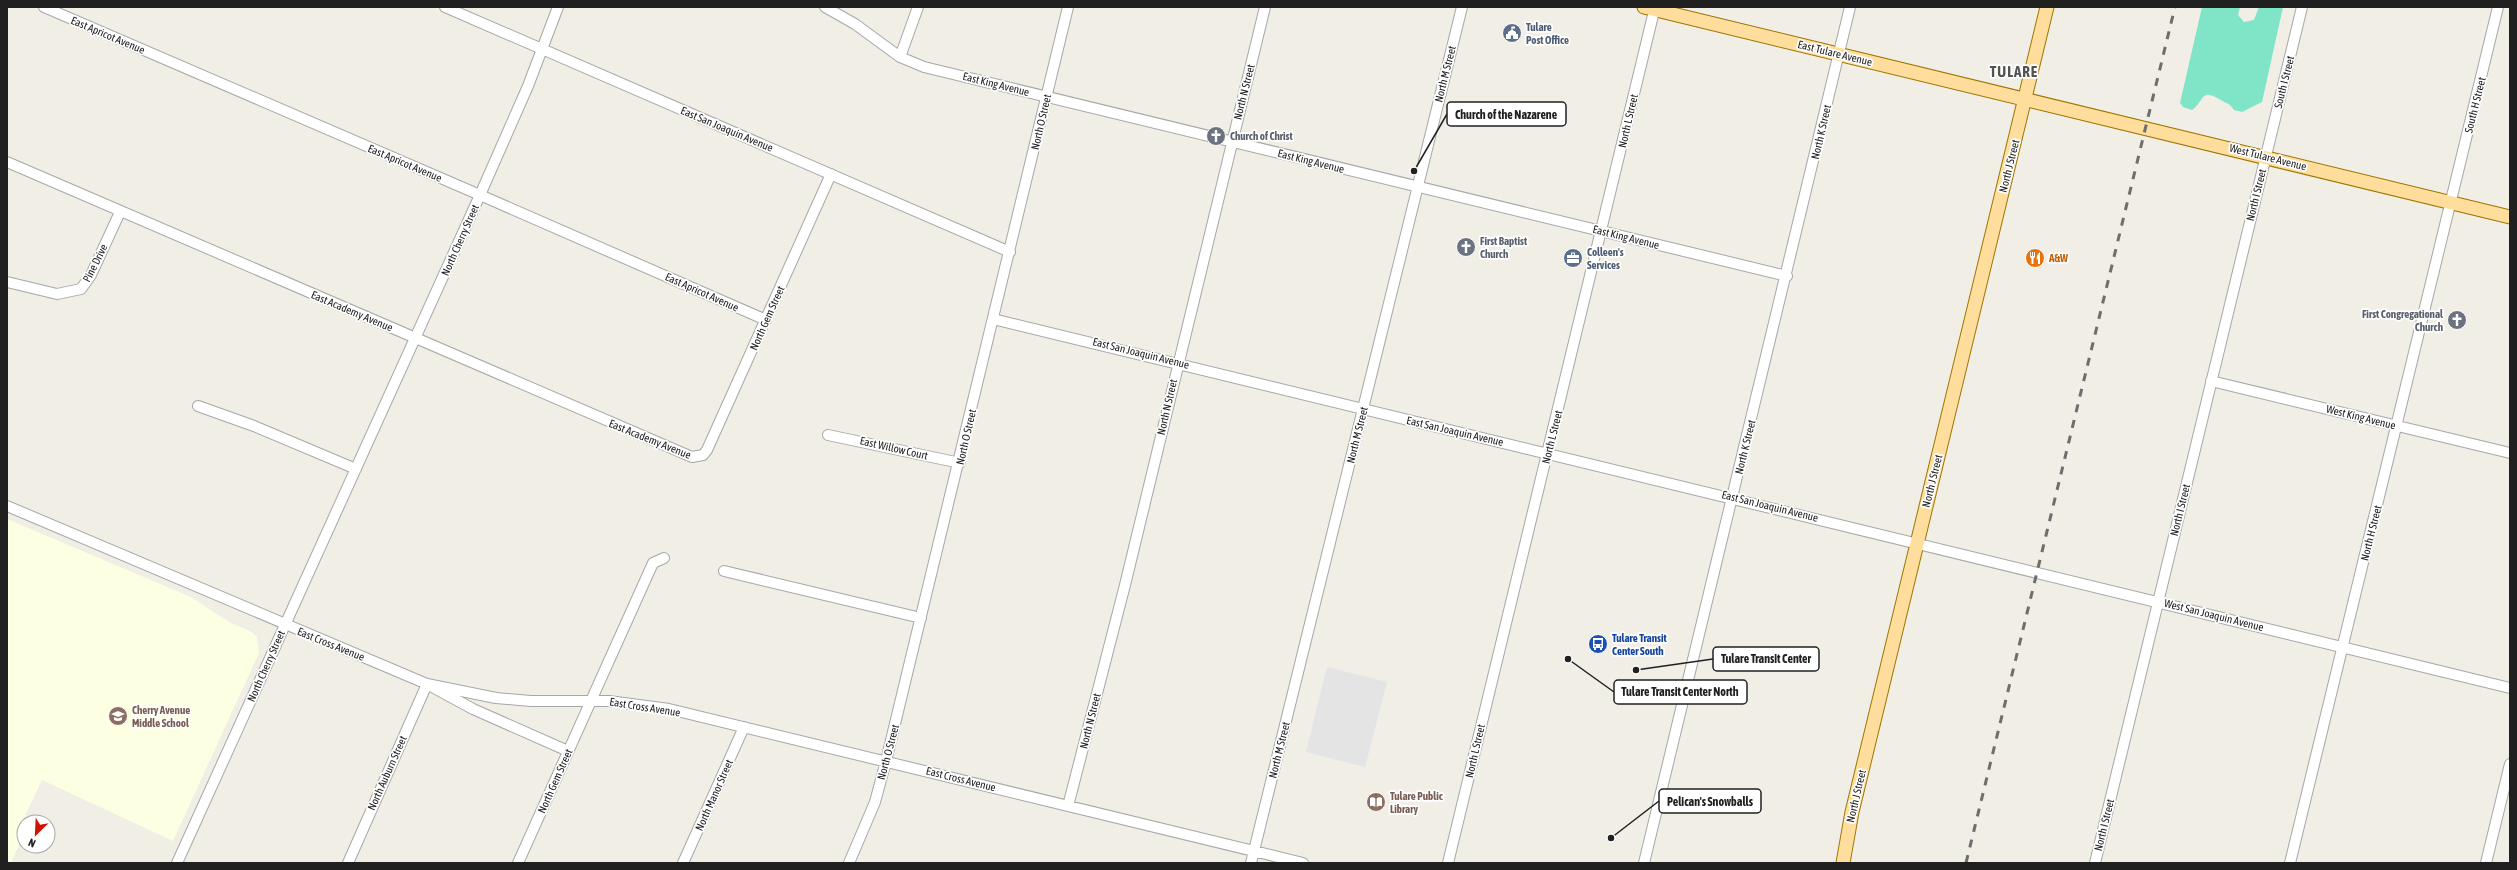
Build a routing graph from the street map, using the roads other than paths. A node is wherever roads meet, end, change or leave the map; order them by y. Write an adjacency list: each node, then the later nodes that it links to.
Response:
1 (44, 7): 24 (street, East Apricot Avenue)
2 (445, 7): 14 (street, East San Joaquin Avenue)
3 (558, 7): 14 (street, North Cherry Street)
4 (825, 7): 16 (street, East King Avenue)
5 (918, 7): 16 (street)
6 (1068, 7): 17 (street, North O Street)
7 (1264, 7): 19 (street, North N Street)
8 (1462, 7): 23 (street, North M Street)
9 (1850, 7): 15 (street, North K Street)
10 (2047, 7): 18 (main road, North J Street)
11 (2302, 7): 20 (street, South I Street)
12 (2498, 7): 25 (street, South H Street)
13 (1651, 8): 15 (main road, East Tulare Avenue); 28 (street, North L Street)
14 (541, 49): 22 (street, East San Joaquin Avenue); 24 (street, North Cherry Street)
15 (1839, 53): 18 (main road, East Tulare Avenue); 30 (street, North K Street)
16 (900, 57): 17 (street, East King Avenue)
17 (1047, 97): 19 (street, East King Avenue); 29 (street, North O Street)
18 (2025, 99): 20 (main road, West Tulare Avenue); 48 (main road, North J Street)
19 (1232, 142): 23 (street, East King Avenue); 35 (street, North N Street)
20 (2266, 156): 25 (main road, West Tulare Avenue); 36 (street, North I Street)
21 (7, 162): 26 (street, East Academy Avenue)
22 (831, 174): 29 (street, East San Joaquin Avenue); 33 (street, North Gem Street)
23 (1417, 186): 28 (street, East King Avenue); 38 (street, North M Street)
24 (480, 194): 33 (street, East Apricot Avenue); 34 (street, North Cherry Street)
25 (2451, 203): 27 (main road, West Tulare Avenue); 39 (street, North H Street)
26 (120, 212): 31 (street, Pine Drive); 34 (street, East Academy Avenue)
27 (2510, 217)
28 (1602, 232): 30 (street, East King Avenue); 41 (street, North L Street)
29 (1010, 252): 32 (street, North O Street)
30 (1787, 276): 46 (street, North K Street)
31 (7, 282)
32 (993, 319): 35 (street, East San Joaquin Avenue); 44 (street, North O Street)
33 (766, 320): 43 (street, North Gem Street)
34 (415, 339): 43 (street, East Academy Avenue); 45 (street, North Cherry Street)
35 (1178, 362): 38 (street, East San Joaquin Avenue); 62 (street, North N Street)
36 (2211, 381): 39 (street, West King Avenue); 51 (street, North I Street)
37 (198, 406): 45 (street)
38 (1363, 409): 41 (street, East San Joaquin Avenue); 63 (street, North M Street)
39 (2397, 426): 42 (street, West King Avenue); 54 (street, North H Street)
40 (828, 435): 44 (street, East Willow Court)
41 (1548, 453): 46 (street, East San Joaquin Avenue); 71 (street, North L Street)
42 (2510, 453)
43 (698, 458)
44 (960, 463): 52 (street, North O Street)
45 (356, 469): 53 (street, North Cherry Street)
46 (1733, 497): 48 (street, East San Joaquin Avenue); 72 (street, North K Street)
47 (7, 506): 53 (street, East Cross Avenue)
48 (1917, 543): 51 (street, West San Joaquin Avenue); 73 (main road, North J Street)
49 (664, 558): 57 (street, North Gem Street)
50 (724, 571): 52 (street)
51 (2158, 601): 54 (street, West San Joaquin Avenue); 74 (street, North I Street)
52 (921, 618): 60 (street, North O Street)
53 (285, 625): 55 (street, East Cross Avenue); 64 (street, North Cherry Street)
54 (2343, 647): 56 (street, West San Joaquin Avenue); 75 (street, North H Street)
55 (427, 684): 57 (street, East Cross Avenue); 59 (street); 65 (street, North Auburn Street)
56 (2510, 688)
57 (593, 700): 58 (street, East Cross Avenue); 59 (street, North Gem Street)
58 (744, 727): 60 (street, East Cross Avenue); 67 (street, North Manor Street)
59 (568, 751): 66 (street, North Gem Street)
60 (886, 761): 62 (street, East Cross Avenue); 68 (street, North O Street)
61 (2510, 764): 76 (street)
62 (1068, 806): 63 (street, East Cross Avenue)
63 (1254, 852): 69 (street, North M Street); 70 (street, East Cross Avenue)
64 (177, 863)
65 (348, 863)
66 (518, 863)
67 (683, 863)
68 (849, 863)
69 (1251, 863)
70 (1303, 863)
71 (1448, 863)
72 (1644, 863)
73 (1843, 863)
74 (2095, 863)
75 (2290, 863)
76 (2486, 863)

